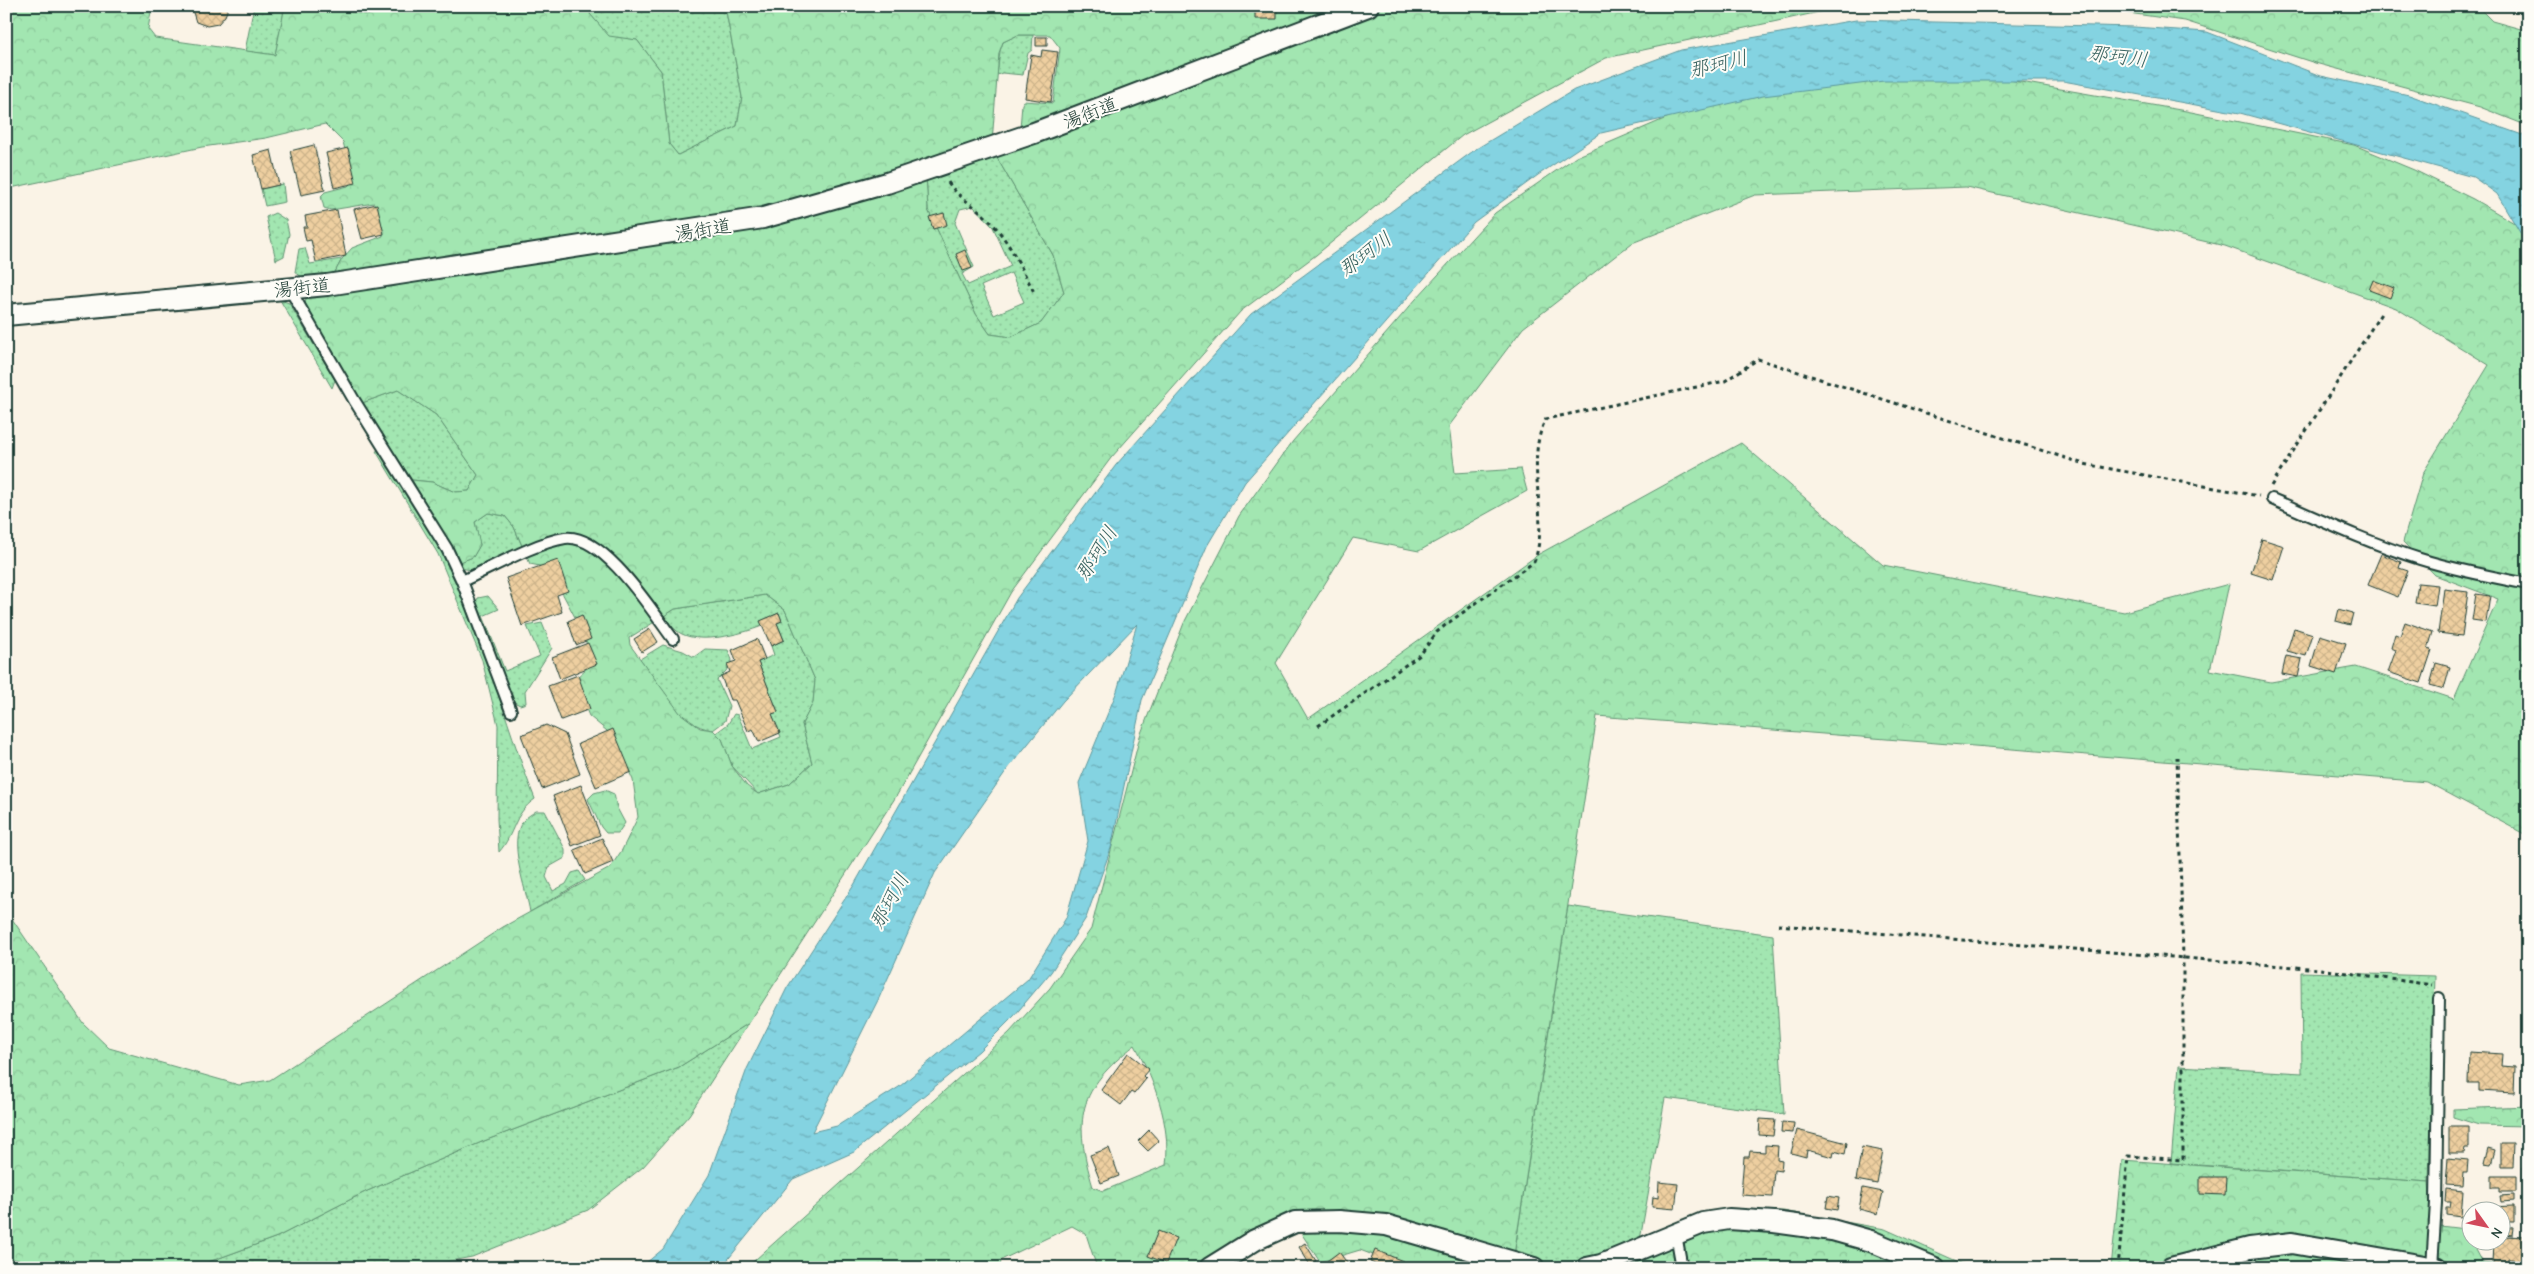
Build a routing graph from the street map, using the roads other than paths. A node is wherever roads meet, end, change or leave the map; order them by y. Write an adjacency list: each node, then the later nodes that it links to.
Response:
1 (1368, 6): 2 (street, 湯街道)
2 (289, 288): 3 (street, 湯街道); 5 (lane)
3 (6, 315)
4 (2268, 498): 6 (lane)
5 (462, 581): 7 (lane); 8 (lane)
6 (2528, 584)
7 (673, 639)
8 (511, 710)
9 (2439, 998): 11 (lane)
10 (1676, 1234): 14 (street); 15 (lane); 16 (street)
11 (2434, 1267): 17 (street)
12 (1210, 1268): 13 (street)
13 (1534, 1268)
14 (1587, 1268)
15 (1682, 1268)
16 (1935, 1268)
17 (2171, 1268)

